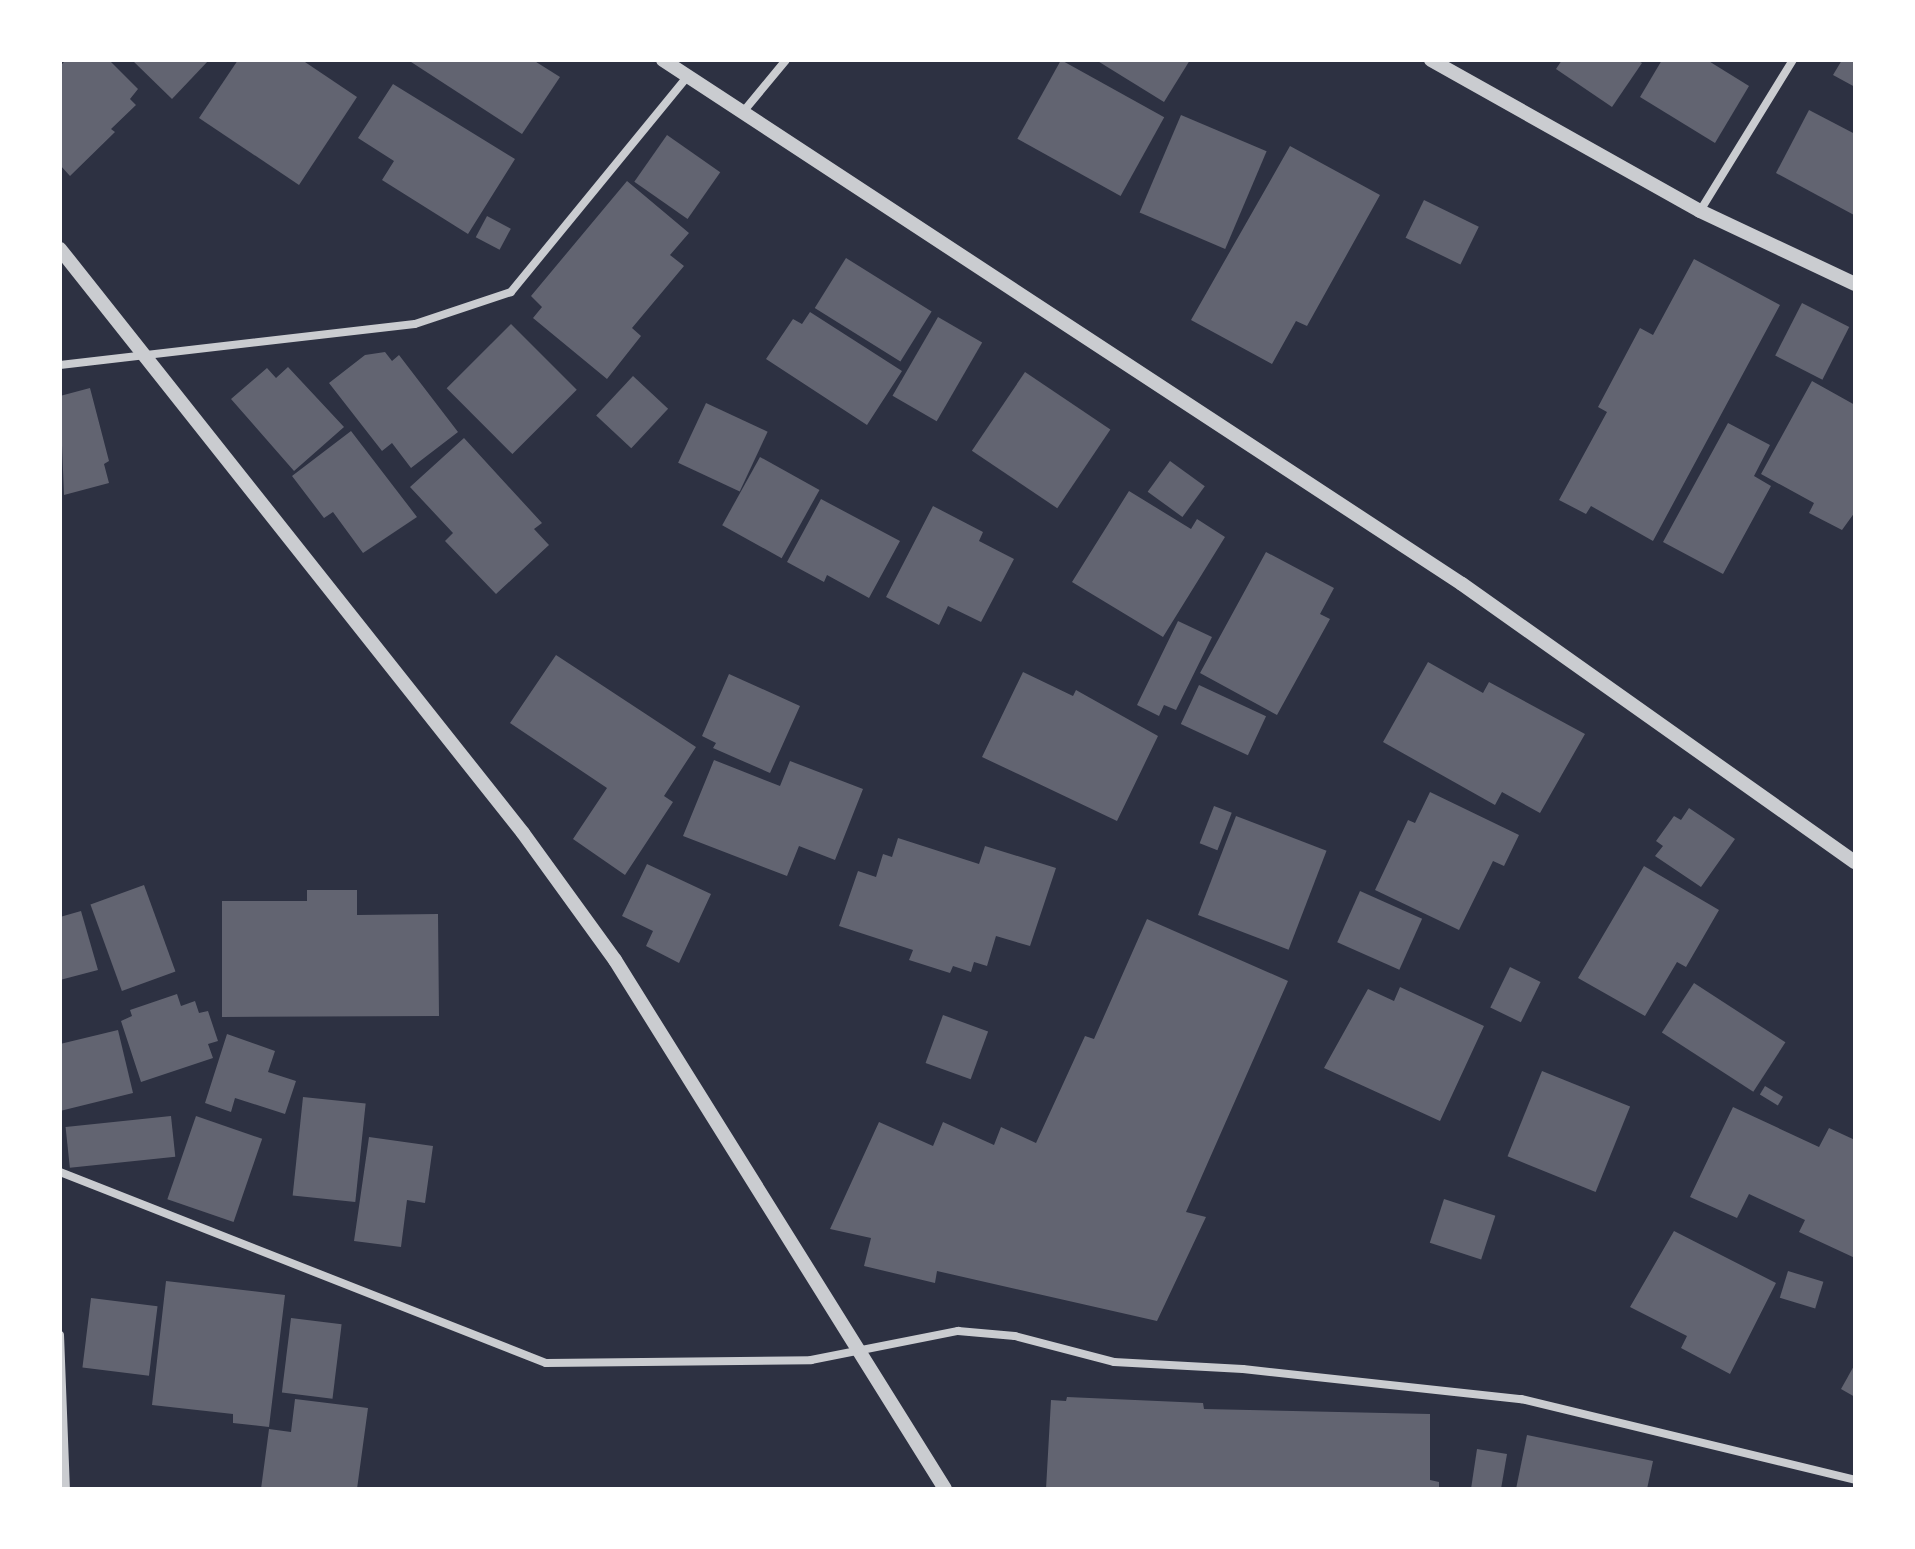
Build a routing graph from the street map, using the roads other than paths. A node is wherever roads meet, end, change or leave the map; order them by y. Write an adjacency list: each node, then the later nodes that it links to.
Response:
1 (663, 60): 5 (street)
2 (786, 60): 6 (street)
3 (1431, 60): 7 (street)
4 (1793, 60): 7 (street)
5 (688, 76): 6 (street); 10 (street)
6 (743, 112): 12 (street)
7 (1700, 211): 9 (street)
8 (60, 249): 10 (street)
9 (1855, 284)
10 (145, 355): 11 (street); 15 (street)
11 (60, 365)
12 (1855, 862)
13 (60, 1172): 15 (street)
14 (60, 1335): 17 (street)
15 (859, 1351): 16 (street); 18 (street)
16 (1855, 1480)
17 (66, 1489)
18 (945, 1489)

